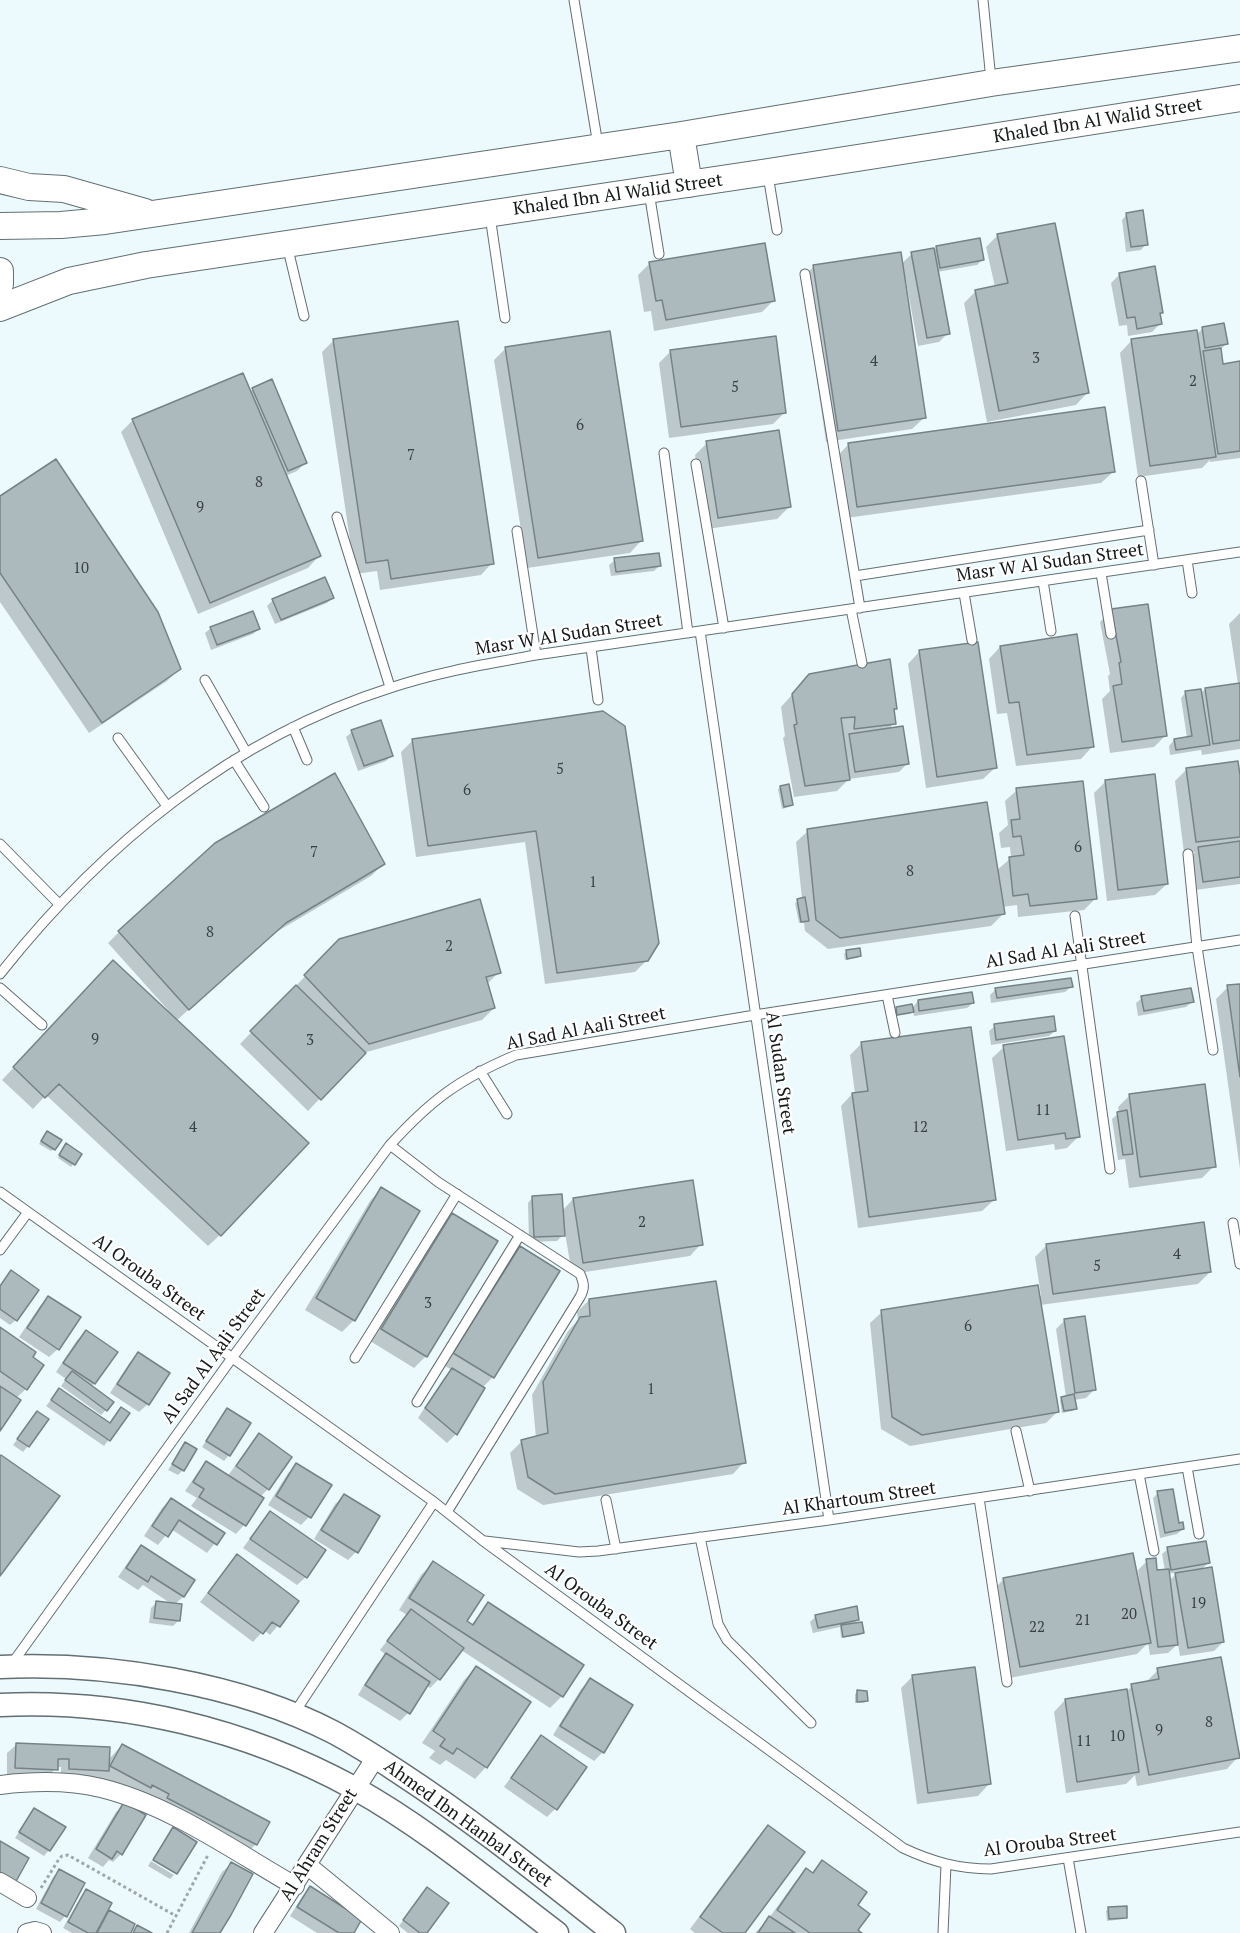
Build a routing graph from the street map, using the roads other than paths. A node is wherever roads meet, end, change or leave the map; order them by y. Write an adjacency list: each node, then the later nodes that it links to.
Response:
1 (574, 0): 7 (lane)
2 (983, 0): 4 (lane)
3 (1240, 48): 4 (main road)
4 (991, 83): 6 (main road)
5 (1240, 98): 8 (main road, Khaled Ibn Al Walid Street)
6 (681, 135): 7 (main road); 10 (main road)
7 (599, 147): 12 (main road)
8 (768, 172): 10 (main road, Khaled Ibn Al Walid Street); 15 (lane)
9 (0, 180): 12 (main road)
10 (689, 184): 11 (main road, Khaled Ibn Al Walid Street)
11 (649, 190): 13 (main road, Khaled Ibn Al Walid Street); 17 (lane)
12 (148, 213): 14 (main road)
13 (490, 214): 16 (main road, Khaled Ibn Al Walid Street); 23 (lane)
14 (0, 226)
15 (777, 230)
16 (287, 243): 21 (main road, Khaled Ibn Al Walid Street); 22 (lane)
17 (659, 254)
18 (0, 271): 20 (main road)
19 (806, 274): 34 (lane)
20 (0, 284)
21 (0, 308)
22 (304, 316)
23 (505, 318)
24 (664, 453): 42 (lane)
25 (696, 464): 39 (lane)
26 (1140, 481): 28 (lane)
27 (337, 517): 49 (lane)
28 (1149, 530): 32 (lane); 34 (lane)
29 (517, 531): 46 (lane)
30 (1240, 552): 31 (lane, Masr W Al Sudan Street)
31 (1187, 560): 32 (lane, Masr W Al Sudan Street); 37 (lane)
32 (1154, 565): 33 (lane, Masr W Al Sudan Street)
33 (1101, 573): 35 (lane, Masr W Al Sudan Street); 43 (lane)
34 (855, 576): 38 (lane)
35 (1043, 581): 36 (lane, Masr W Al Sudan Street); 41 (lane)
36 (964, 592): 38 (lane, Masr W Al Sudan Street); 44 (lane)
37 (1192, 593)
38 (856, 608): 39 (lane, Masr W Al Sudan Street); 47 (lane)
39 (724, 628): 40 (lane, Masr W Al Sudan Street)
40 (700, 631): 42 (lane, Masr W Al Sudan Street); 68 (lane, Al Sudan Street)
41 (1051, 631)
42 (688, 633): 45 (lane, Masr W Al Sudan Street)
43 (1111, 634)
44 (972, 639)
45 (591, 648): 46 (lane, Masr W Al Sudan Street); 50 (lane)
46 (536, 656): 49 (lane, Masr W Al Sudan Street)
47 (862, 663)
48 (205, 680): 53 (lane)
49 (390, 687): 51 (lane, Masr W Al Sudan Street)
50 (598, 700)
51 (293, 727): 53 (lane, Masr W Al Sudan Street); 55 (lane)
52 (118, 738): 56 (lane)
53 (246, 752): 54 (lane, Masr W Al Sudan Street)
54 (234, 760): 56 (lane, Masr W Al Sudan Street); 57 (lane)
55 (307, 760)
56 (167, 806): 60 (lane, Masr W Al Sudan Street)
57 (264, 807)
58 (0, 844): 60 (lane)
59 (1188, 854): 63 (lane)
60 (59, 904): 65 (lane, Masr W Al Sudan Street)
61 (1075, 916): 64 (lane)
62 (1240, 940): 63 (lane, Al Sad Al Aali Street)
63 (1197, 946): 64 (lane, Al Sad Al Aali Street); 71 (lane)
64 (1083, 964): 67 (lane, Al Sad Al Aali Street); 75 (lane)
65 (0, 974)
66 (0, 988): 69 (lane)
67 (887, 995): 68 (lane, Al Sad Al Aali Street); 70 (lane)
68 (755, 1015): 72 (lane, Al Sad Al Aali Street); 95 (lane, Al Sudan Street)
69 (42, 1025)
70 (895, 1033)
71 (1213, 1050)
72 (480, 1071): 73 (lane); 74 (lane, Al Sad Al Aali Street)
73 (507, 1114)
74 (390, 1145): 77 (lane); 83 (lane, Al Sad Al Aali Street)
75 (1110, 1169)
76 (0, 1192): 78 (lane, Al Orouba Street)
77 (457, 1194): 80 (lane); 84 (lane)
78 (28, 1212): 81 (lane); 83 (lane, Al Orouba Street)
79 (1233, 1223): 82 (lane)
80 (520, 1235): 85 (lane); 94 (lane)
81 (0, 1250)
82 (1240, 1264)
83 (232, 1358): 93 (lane, Al Orouba Street); 101 (lane, Al Sad Al Aali Street)
84 (355, 1358)
85 (417, 1402)
86 (1016, 1431): 90 (lane)
87 (1240, 1459): 88 (lane, Al Khartoum Street)
88 (1187, 1467): 89 (lane, Al Khartoum Street); 96 (lane)
89 (1139, 1474): 90 (lane, Al Khartoum Street); 100 (lane)
90 (1030, 1491): 91 (lane, Al Khartoum Street)
91 (979, 1498): 95 (lane, Al Khartoum Street); 102 (lane)
92 (606, 1500): 99 (lane)
93 (434, 1502): 94 (lane, Al Orouba Street); 104 (lane)
94 (447, 1512): 98 (lane, Al Orouba Street)
95 (829, 1520): 97 (lane, Al Khartoum Street)
96 (1199, 1534)
97 (700, 1538): 99 (lane, Al Khartoum Street); 105 (lane)
98 (482, 1540): 99 (lane, Al Khartoum Street); 112 (lane, Al Orouba Street)
99 (616, 1549)
100 (1154, 1551)
101 (5, 1667): 104 (street, Ahmed Ibn Hanbal Street)
102 (1007, 1683)
103 (0, 1705): 108 (street, Ahmed Ibn Hanbal Street)
104 (293, 1714): 106 (street, Ahmed Ibn Hanbal Street)
105 (811, 1723)
106 (376, 1757): 108 (street, Al Ahram Street); 121 (street, Ahmed Ibn Hanbal Street)
107 (0, 1785): 114 (street)
108 (354, 1788): 111 (street, Al Ahram Street); 120 (street, Ahmed Ibn Hanbal Street)
109 (1240, 1832): 110 (lane, Al Orouba Street)
110 (1068, 1858): 112 (lane, Al Orouba Street); 123 (lane)
111 (307, 1865): 114 (street, Al Ahram Street); 119 (street)
112 (946, 1865): 122 (lane)
113 (0, 1882): 115 (street)
114 (295, 1886): 118 (street, Al Ahram Street)
115 (27, 1898)
116 (27, 1933): 117 (street)
117 (42, 1933)
118 (263, 1933)
119 (390, 1933)
120 (557, 1933)
121 (614, 1933)
122 (943, 1933)
123 (1081, 1933)

